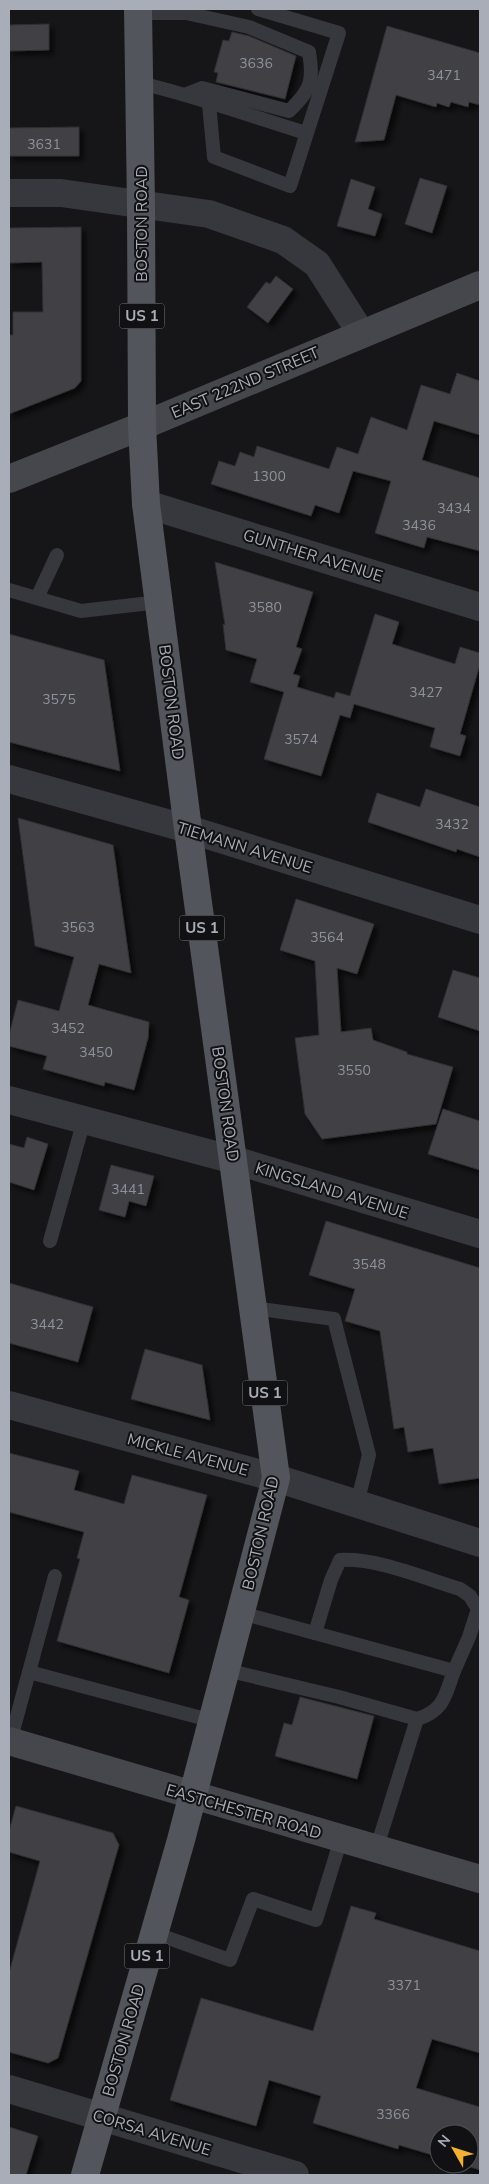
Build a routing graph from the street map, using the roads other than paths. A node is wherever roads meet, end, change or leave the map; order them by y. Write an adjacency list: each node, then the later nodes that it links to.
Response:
1 (258, 9): 7 (lane)
2 (138, 11): 3 (lane); 4 (main road, BOSTON ROAD / US 1)
3 (191, 11): 5 (lane)
4 (140, 83): 5 (lane); 9 (main road, BOSTON ROAD / US 1)
5 (187, 94): 6 (lane)
6 (209, 104): 7 (lane); 7 (lane)
7 (306, 133)
8 (9, 193): 9 (street)
9 (142, 206): 11 (street); 12 (main road, BOSTON ROAD / US 1)
10 (480, 284): 11 (street, EAST 222ND STREET)
11 (361, 333): 12 (street, EAST 222ND STREET)
12 (142, 426): 13 (street, EAST 222ND STREET); 14 (main road, BOSTON ROAD / US 1)
13 (9, 480)
14 (146, 504): 18 (main road, BOSTON ROAD / US 1); 19 (street, GUNTHER AVENUE)
15 (57, 554): 17 (lane)
16 (9, 590): 17 (lane)
17 (37, 598): 18 (lane)
18 (159, 602): 21 (main road, BOSTON ROAD / US 1)
19 (480, 607)
20 (9, 778): 21 (street, TIEMANN AVENUE)
21 (188, 829): 22 (street, TIEMANN AVENUE); 25 (main road, BOSTON ROAD / US 1)
22 (480, 920)
23 (9, 1100): 24 (street, KINGSLAND AVENUE)
24 (84, 1120): 25 (street, KINGSLAND AVENUE); 27 (lane)
25 (234, 1160): 26 (street, KINGSLAND AVENUE); 28 (main road, BOSTON ROAD / US 1)
26 (480, 1234)
27 (50, 1241)
28 (253, 1308): 30 (main road, BOSTON ROAD / US 1); 31 (lane)
29 (9, 1405): 30 (street, MICKLE AVENUE)
30 (276, 1478): 31 (street, MICKLE AVENUE); 34 (main road, BOSTON ROAD / US 1)
31 (357, 1504): 32 (street, MICKLE AVENUE)
32 (480, 1543)
33 (55, 1576): 38 (lane)
34 (241, 1613): 35 (lane); 36 (main road, BOSTON ROAD / US 1)
35 (315, 1633): 37 (lane); 37 (lane)
36 (226, 1670): 39 (lane); 40 (main road, BOSTON ROAD / US 1)
37 (454, 1671): 39 (lane)
38 (29, 1672): 40 (lane); 41 (lane)
39 (418, 1719): 44 (lane)
40 (213, 1721): 42 (main road, BOSTON ROAD / US 1)
41 (10, 1741): 42 (street, EASTCHESTER ROAD)
42 (193, 1796): 43 (street, EASTCHESTER ROAD); 46 (main road, BOSTON ROAD / US 1)
43 (341, 1839): 44 (street, EASTCHESTER ROAD); 46 (lane)
44 (376, 1850): 45 (street, EASTCHESTER ROAD)
45 (480, 1879)
46 (154, 1933): 48 (main road, BOSTON ROAD / US 1)
47 (9, 2089): 48 (street, CORSA AVENUE)
48 (102, 2117): 49 (street, CORSA AVENUE); 50 (main road, BOSTON ROAD / US 1)
49 (268, 2171): 51 (street, CORSA AVENUE)
50 (85, 2175)
51 (295, 2175)

